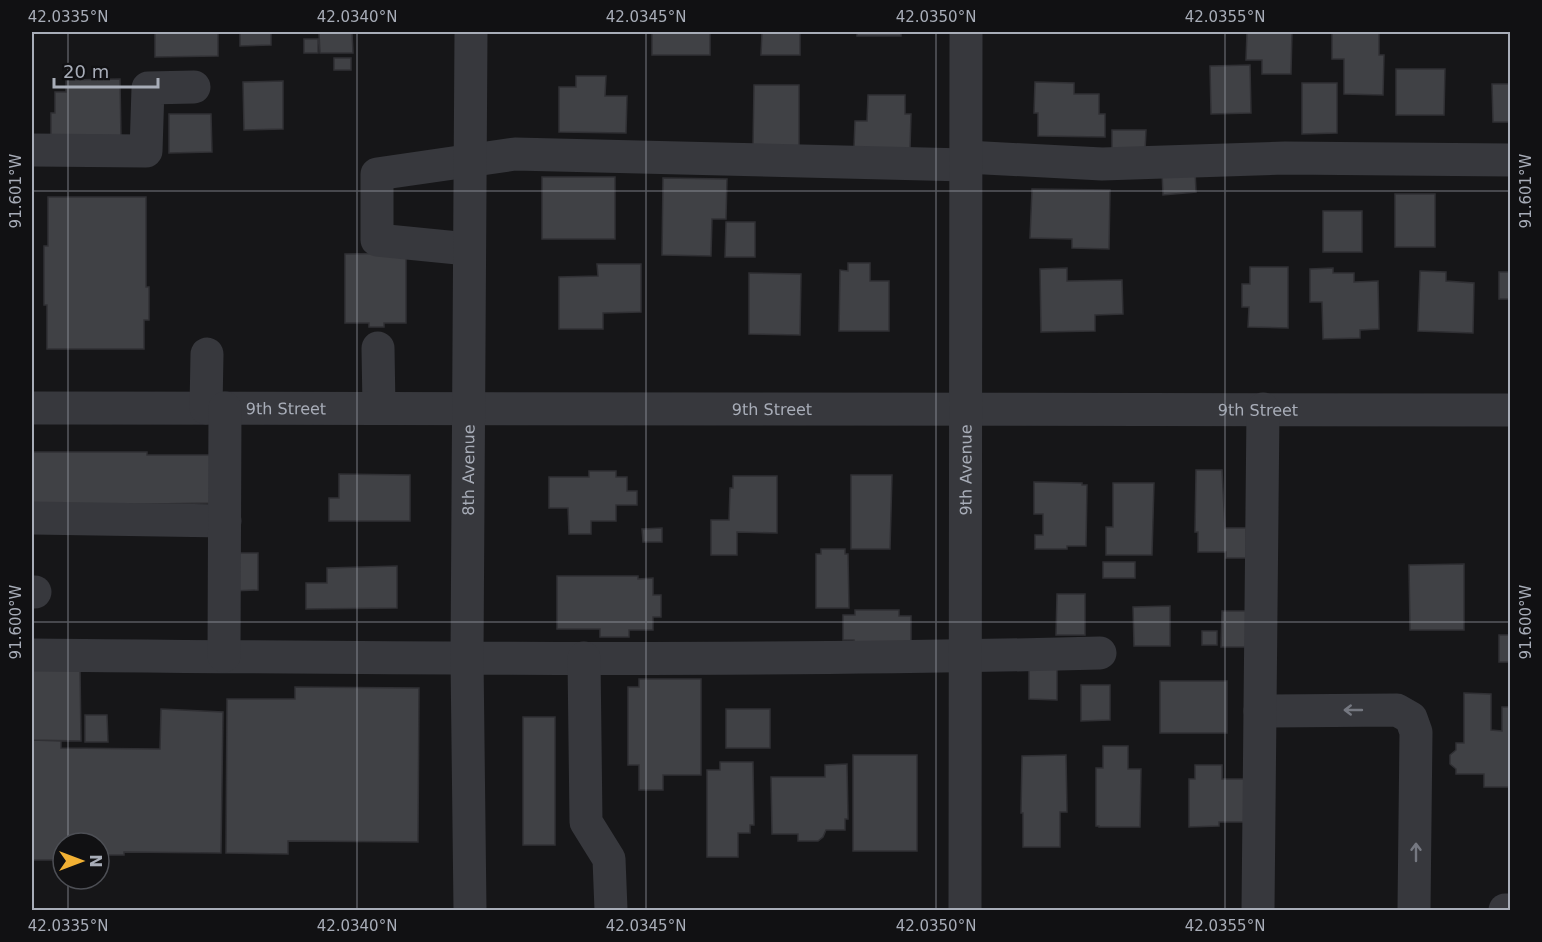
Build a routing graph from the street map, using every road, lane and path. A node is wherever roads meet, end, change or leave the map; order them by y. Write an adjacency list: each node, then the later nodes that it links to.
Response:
1 (471, 32): 7 (street, 8th Avenue)
2 (966, 32): 6 (street, 9th Avenue)
3 (194, 87): 4 (street)
4 (32, 150)
5 (1510, 160): 6 (street)
6 (966, 161): 7 (street); 15 (street, 9th Avenue)
7 (470, 162): 8 (street, 8th Avenue); 8 (street)
8 (468, 249): 14 (street, 8th Avenue)
9 (378, 348): 13 (street)
10 (207, 354): 12 (street)
11 (32, 408): 12 (street, 9th Street)
12 (216, 408): 13 (street, 9th Street); 19 (street)
13 (379, 408): 14 (street, 9th Street)
14 (468, 408): 15 (street, 9th Street); 24 (street, 8th Avenue)
15 (966, 409): 16 (street, 9th Street); 23 (street, 9th Avenue)
16 (1263, 409): 17 (street, 9th Street); 26 (street)
17 (1510, 410)
18 (32, 518): 19 (street)
19 (225, 521): 22 (street)
20 (1100, 653): 23 (street)
21 (32, 655): 22 (street)
22 (224, 656): 24 (street)
23 (966, 657): 25 (street); 29 (street, 9th Avenue)
24 (466, 658): 25 (street); 27 (street, 8th Avenue)
25 (584, 658): 28 (street)
26 (1260, 711): 30 (street); 31 (street, one-way to 26)
27 (471, 910)
28 (611, 910)
29 (965, 910)
30 (1258, 910)
31 (1414, 910)
32 (1505, 910): 33 (street)
33 (1510, 910)

